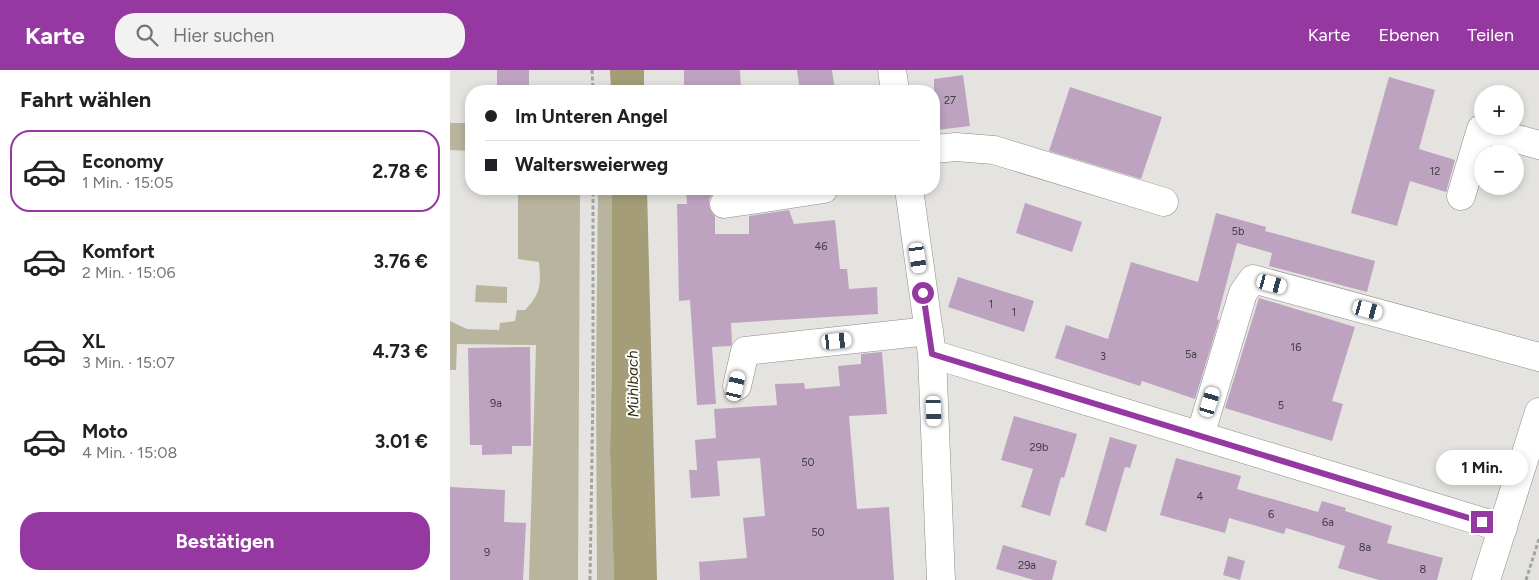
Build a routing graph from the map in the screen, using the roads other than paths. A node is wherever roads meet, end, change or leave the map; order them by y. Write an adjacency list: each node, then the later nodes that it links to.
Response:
1 (892, 70): 2 (street)
2 (894, 85)
3 (1539, 145): 7 (street)
4 (940, 149): 8 (street)
5 (784, 195): 9 (street)
6 (910, 195): 10 (street)
7 (1461, 196)
8 (1164, 202)
9 (724, 204)
10 (930, 343): 12 (street); 14 (street); 16 (street)
11 (1539, 356): 14 (street)
12 (736, 386)
13 (1539, 412): 15 (street)
14 (1200, 436): 15 (street)
15 (1503, 528): 17 (street)
16 (941, 580)
17 (1486, 580)

